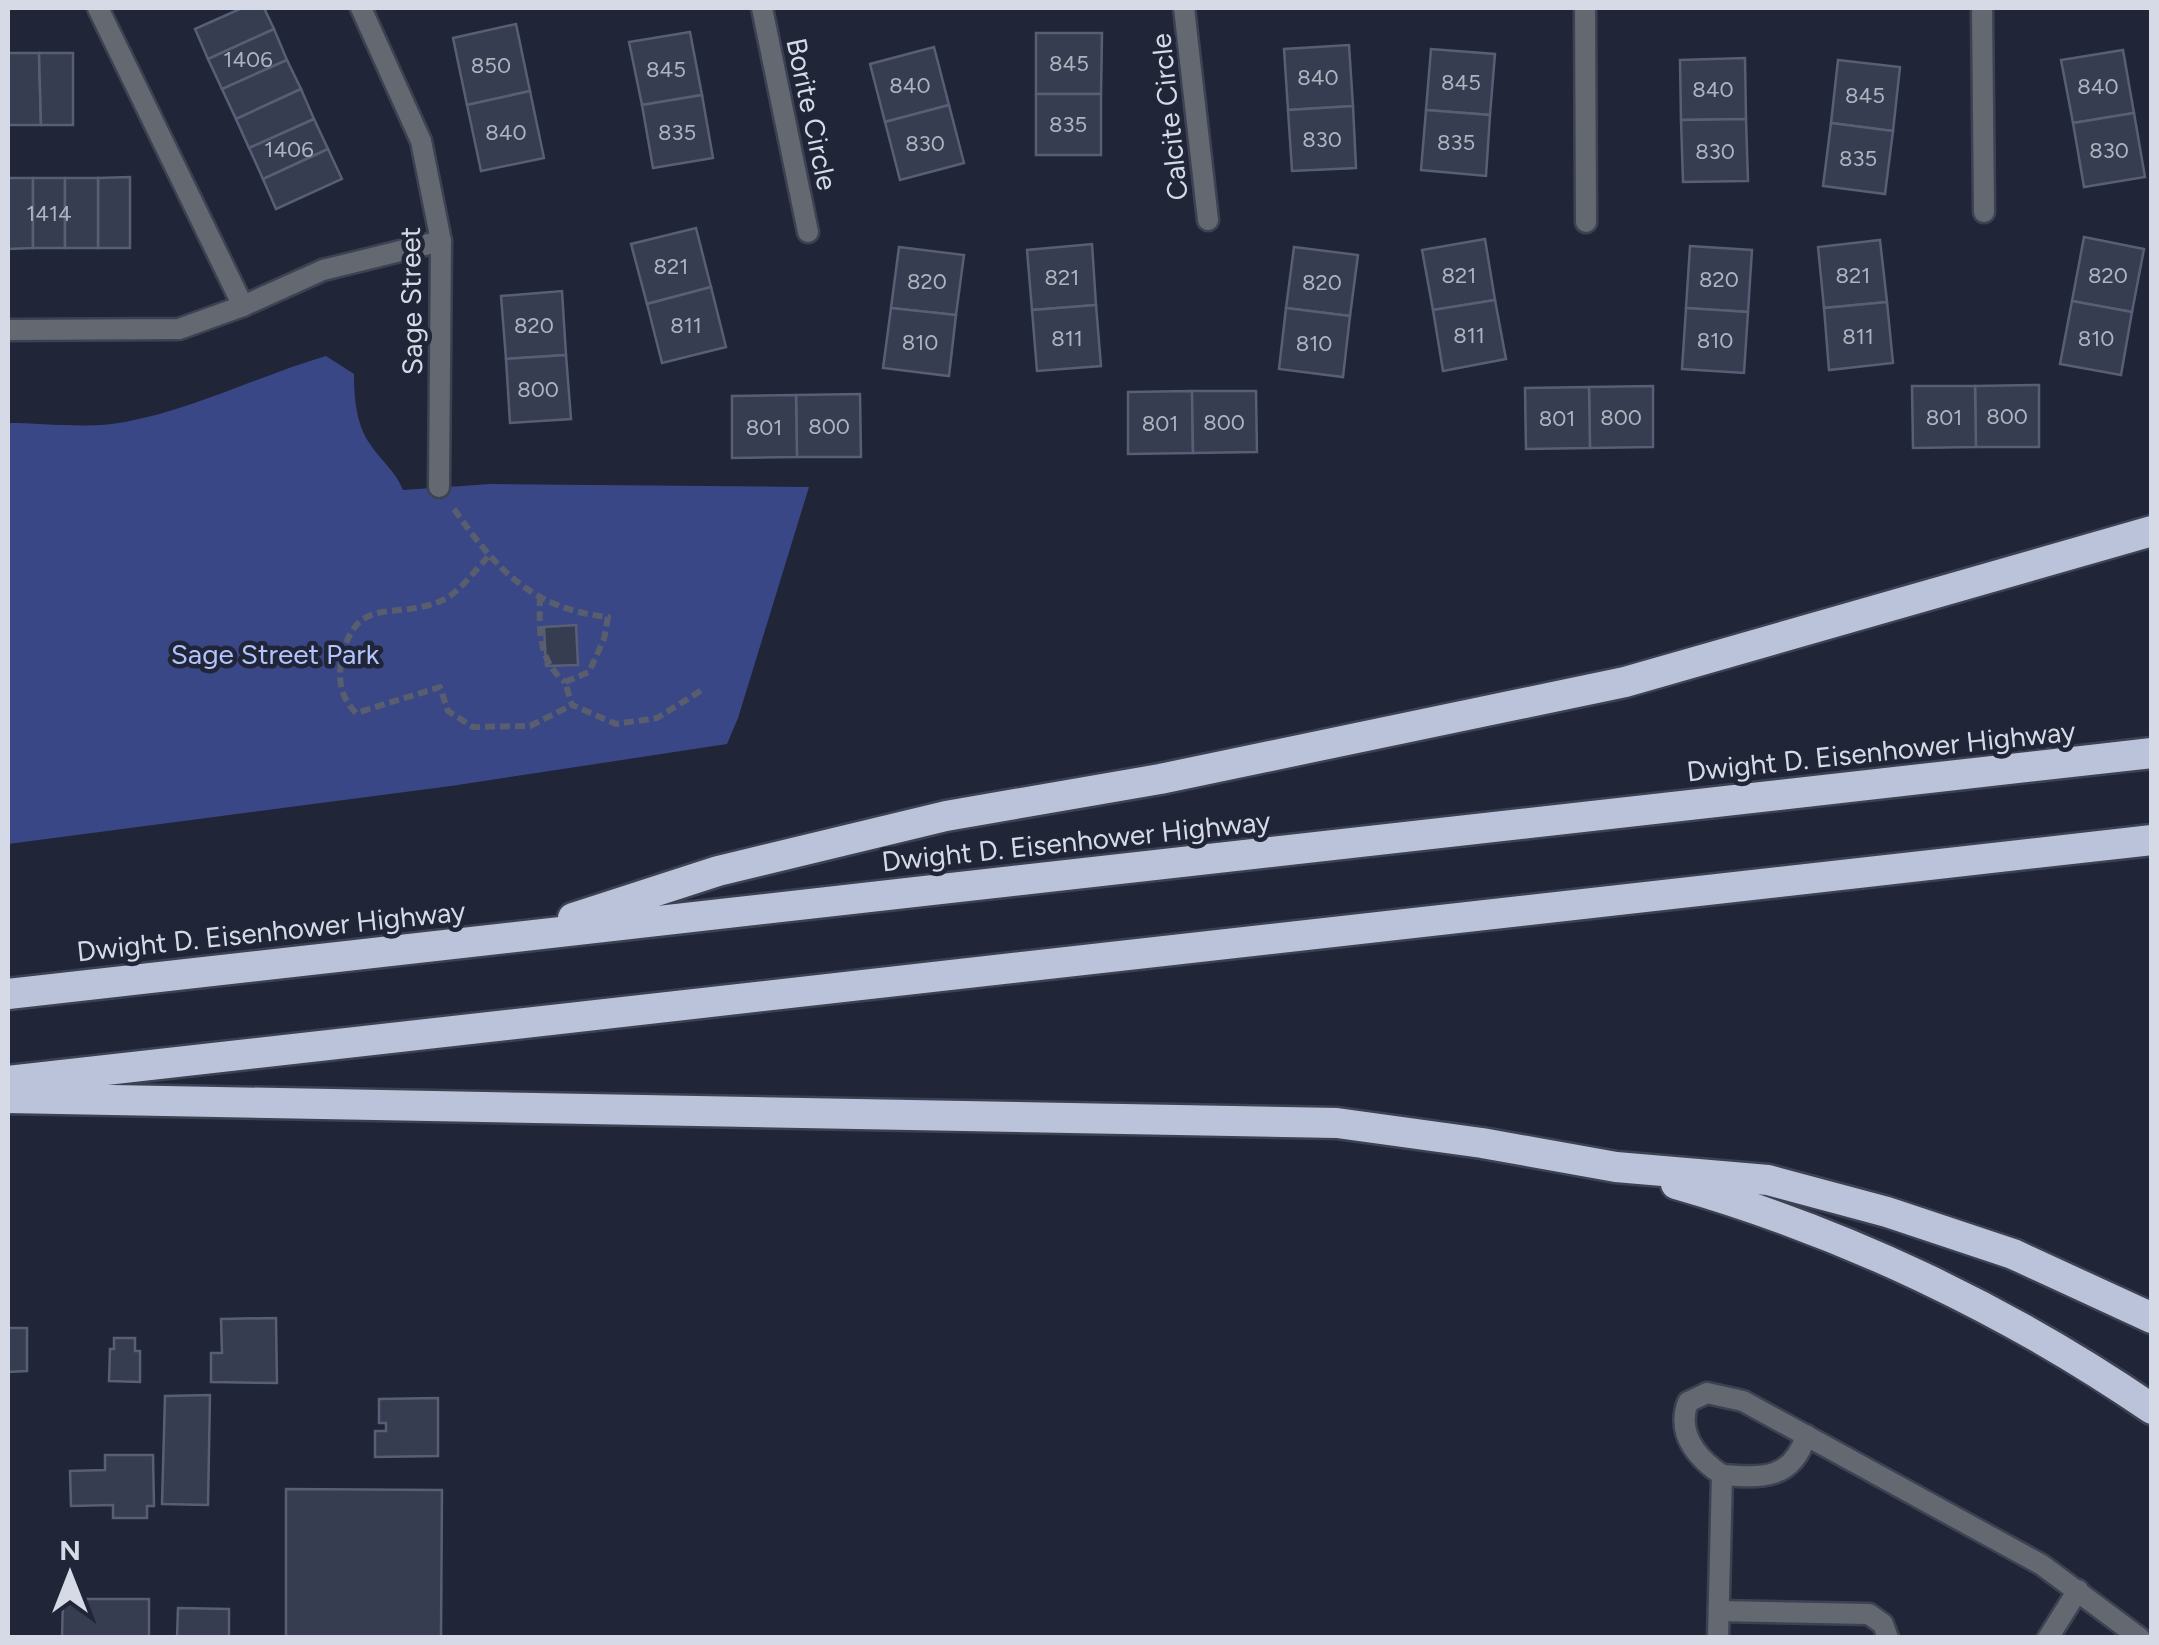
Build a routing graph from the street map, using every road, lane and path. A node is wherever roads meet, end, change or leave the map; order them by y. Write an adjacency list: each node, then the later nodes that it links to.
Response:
1 (98, 8): 12 (street)
2 (361, 8): 11 (street, Sage Street)
3 (762, 8): 10 (street, Borite Circle)
4 (1184, 8): 8 (street, Calcite Circle)
5 (1584, 8): 9 (street)
6 (1982, 8): 7 (street)
7 (1984, 212)
8 (1208, 220)
9 (1586, 222)
10 (808, 232)
11 (441, 241): 12 (street); 14 (street, Sage Street)
12 (243, 306): 13 (street)
13 (8, 330)
14 (439, 488): 16 (path)
15 (2152, 531): 23 (highway)
16 (488, 557): 17 (path); 20 (path)
17 (540, 596): 18 (path); 18 (path)
18 (565, 682): 20 (path)
19 (702, 690): 20 (path)
20 (572, 705)
21 (2152, 753): 23 (highway, Dwight D. Eisenhower Highway)
22 (2152, 840): 25 (highway)
23 (524, 936): 24 (highway, Dwight D. Eisenhower Highway)
24 (8, 994)
25 (8, 1081)
26 (8, 1098): 27 (highway)
27 (1616, 1167): 28 (highway); 29 (highway)
28 (2152, 1318)
29 (2152, 1408)
30 (1806, 1435): 31 (street); 31 (street); 32 (street)
31 (1722, 1475): 33 (street)
32 (2078, 1590): 36 (street); 37 (street)
33 (1719, 1612): 34 (street); 35 (street)
34 (1718, 1638)
35 (1888, 1638)
36 (2048, 1638)
37 (2140, 1638)

